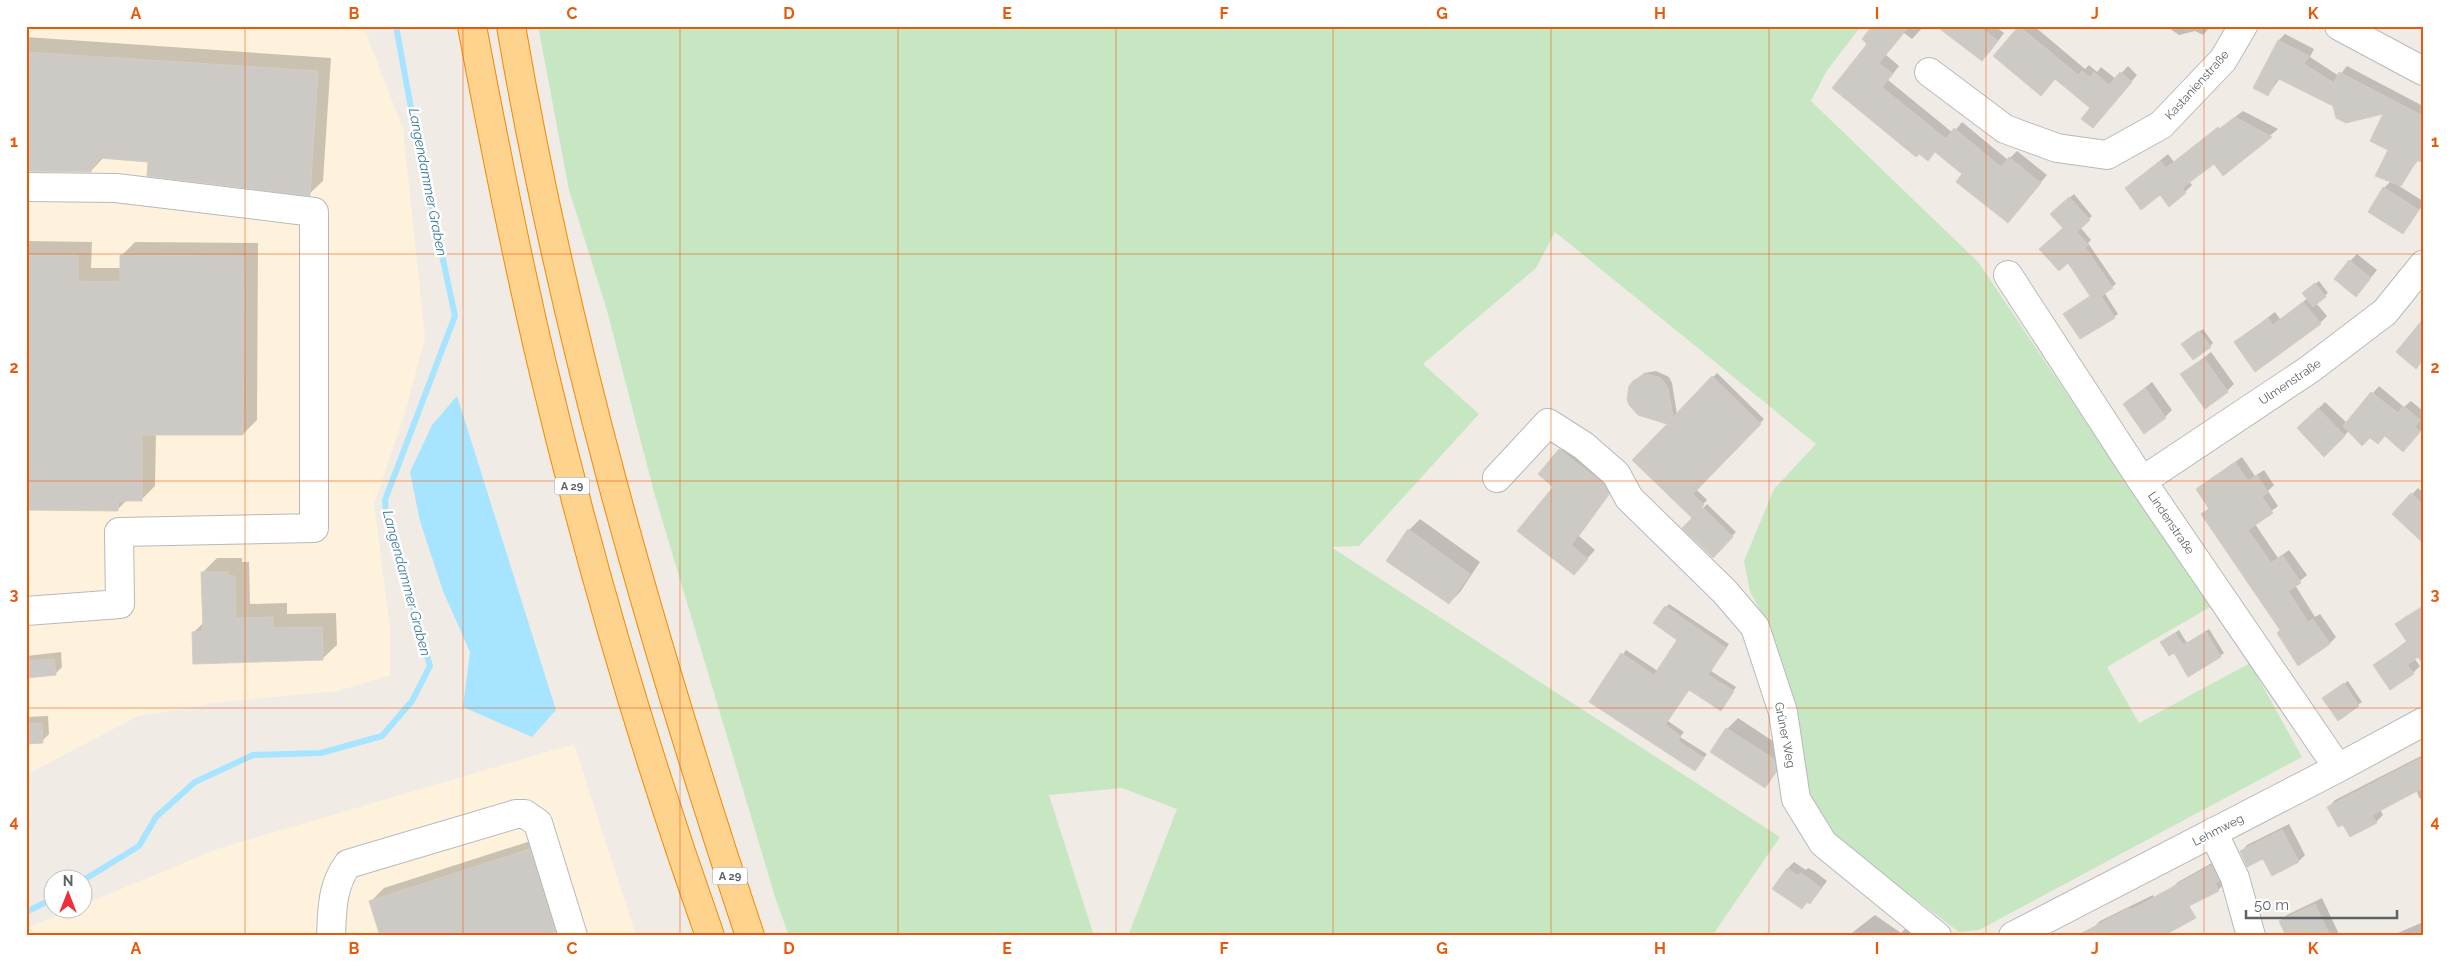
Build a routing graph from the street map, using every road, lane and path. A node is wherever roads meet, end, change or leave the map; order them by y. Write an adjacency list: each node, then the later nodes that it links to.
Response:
1 (472, 26): 19 (highway, A 29)
2 (511, 26): 15 (highway, A 29)
3 (2243, 26): 5 (street, Kastanienstraße)
4 (2339, 26): 6 (street)
5 (1929, 72)
6 (2423, 72)
7 (26, 187): 12 (street)
8 (2423, 265): 11 (street, Ulmenstraße)
9 (2008, 275): 11 (street, Lindenstraße)
10 (1497, 478): 22 (street, Grüner Weg)
11 (2142, 481): 14 (street, Lindenstraße)
12 (26, 611)
13 (2423, 722): 14 (street, Lehmweg)
14 (2338, 768): 16 (street, Lehmweg)
15 (710, 816): 20 (highway, A 29); 21 (highway)
16 (2213, 832): 23 (street, Lehmweg); 24 (street)
17 (331, 936): 18 (street)
18 (573, 936)
19 (710, 936)
20 (750, 936)
21 (768, 936)
22 (1937, 936)
23 (2013, 936)
24 (2251, 936)

